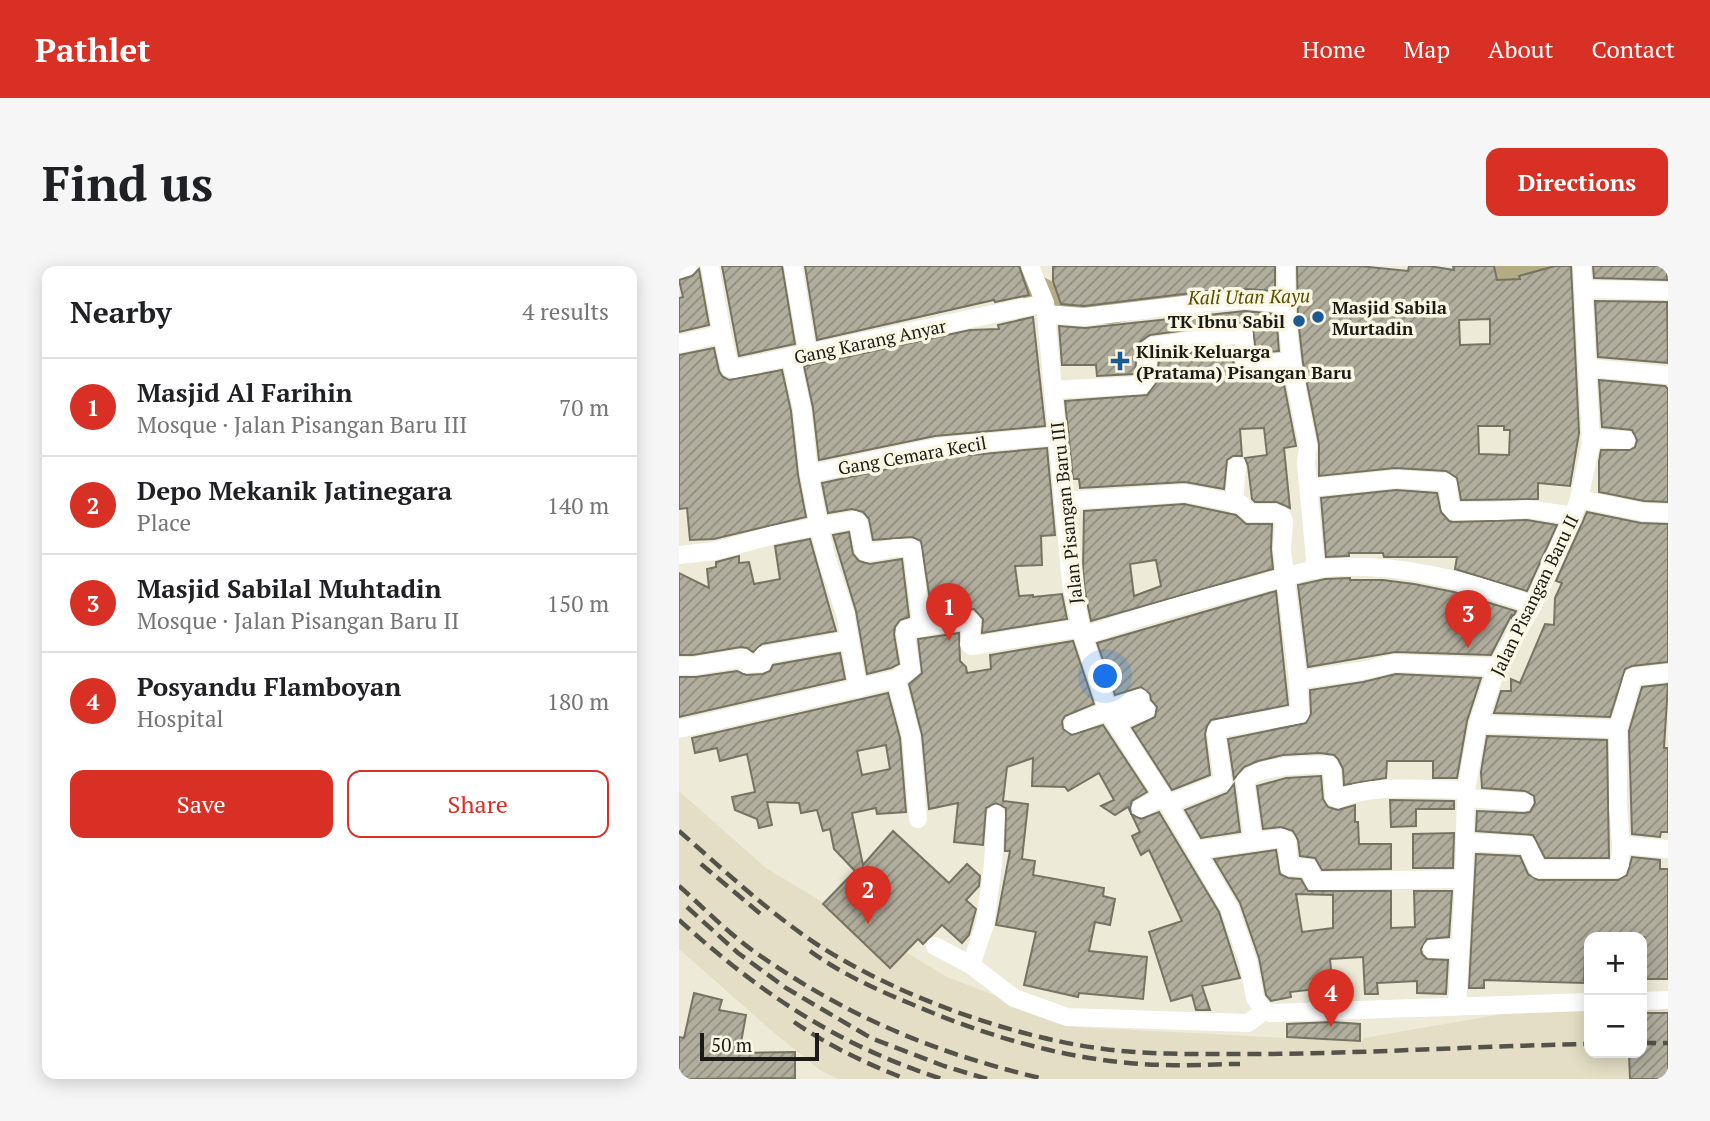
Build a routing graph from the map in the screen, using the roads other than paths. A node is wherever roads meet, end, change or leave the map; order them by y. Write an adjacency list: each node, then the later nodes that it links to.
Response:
1 (688, 266): 7 (street)
2 (710, 266): 12 (street)
3 (793, 266): 14 (street)
4 (1030, 266): 11 (street, Jalan Pisangan Baru III)
5 (1286, 266): 10 (street)
6 (1582, 266): 8 (street, Jalan Pisangan Baru II)
7 (679, 269)
8 (1583, 289): 9 (street); 16 (street, Jalan Pisangan Baru II)
9 (1668, 291)
10 (1287, 299): 11 (street, Gang Karang Anyar); 15 (street)
11 (1044, 302): 14 (street, Gang Karang Anyar); 18 (street, Jalan Pisangan Baru III)
12 (722, 334): 13 (street); 14 (street, Gang Karang Anyar)
13 (679, 344)
14 (800, 356): 23 (street)
15 (1291, 361): 18 (street); 24 (street)
16 (1588, 368): 17 (street); 20 (street, Jalan Pisangan Baru II)
17 (1668, 375)
18 (1053, 390): 19 (street, Jalan Pisangan Baru III)
19 (1057, 436): 23 (street, Gang Cemara Kecil); 25 (street, Jalan Pisangan Baru III)
20 (1590, 438): 21 (street); 27 (street, Jalan Pisangan Baru II)
21 (1626, 440)
22 (1237, 466): 26 (street)
23 (809, 474): 29 (street)
24 (1309, 488): 27 (street); 31 (street)
25 (1063, 501): 26 (street); 35 (street, Jalan Pisangan Baru III)
26 (1234, 504): 32 (street)
27 (1576, 508): 28 (street); 33 (street, Jalan Pisangan Baru II)
28 (1668, 513)
29 (819, 526): 30 (street); 34 (street); 36 (street)
30 (679, 555)
31 (1316, 570): 32 (street); 33 (street)
32 (1285, 577): 35 (street); 41 (street)
33 (1533, 605): 38 (street, Jalan Pisangan Baru II)
34 (922, 628): 35 (street); 40 (street)
35 (1082, 632): 44 (street, Jalan Pisangan Baru III)
36 (849, 640): 37 (street); 42 (street)
37 (679, 666)
38 (1497, 667): 41 (street); 46 (street, Jalan Pisangan Baru II)
39 (1668, 674): 48 (street)
40 (896, 679): 42 (street); 54 (street)
41 (1298, 680): 50 (street)
42 (858, 689): 47 (street)
43 (1143, 704): 44 (street)
44 (1110, 714): 45 (street); 50 (street, Jalan Pisangan Baru III)
45 (1073, 724)
46 (1478, 724): 48 (street); 49 (street, Jalan Pisangan Baru II)
47 (679, 729)
48 (1618, 729): 57 (street)
49 (1466, 794): 51 (street); 55 (street); 56 (street, Jalan Pisangan Baru II)
50 (1166, 801): 52 (street); 59 (street, Jalan Pisangan Baru III)
51 (1524, 802)
52 (1141, 808)
53 (996, 814): 64 (street)
54 (918, 819)
55 (1253, 840): 59 (street); 60 (street)
56 (1465, 842): 57 (street); 60 (street, Jalan Pisangan Baru II)
57 (1621, 845): 58 (street)
58 (1668, 849)
59 (1196, 850): 69 (street, Jalan Pisangan Baru III)
60 (1464, 879): 62 (street, Jalan Pisangan Baru II)
61 (935, 946): 64 (street)
62 (1460, 948): 63 (street); 68 (street, Jalan Pisangan Baru II)
63 (1432, 949)
64 (971, 965): 69 (street)
65 (1668, 1000): 66 (street)
66 (1647, 1001)
67 (1584, 1002): 68 (street)
68 (1457, 1006): 69 (street)
69 (1264, 1011)

